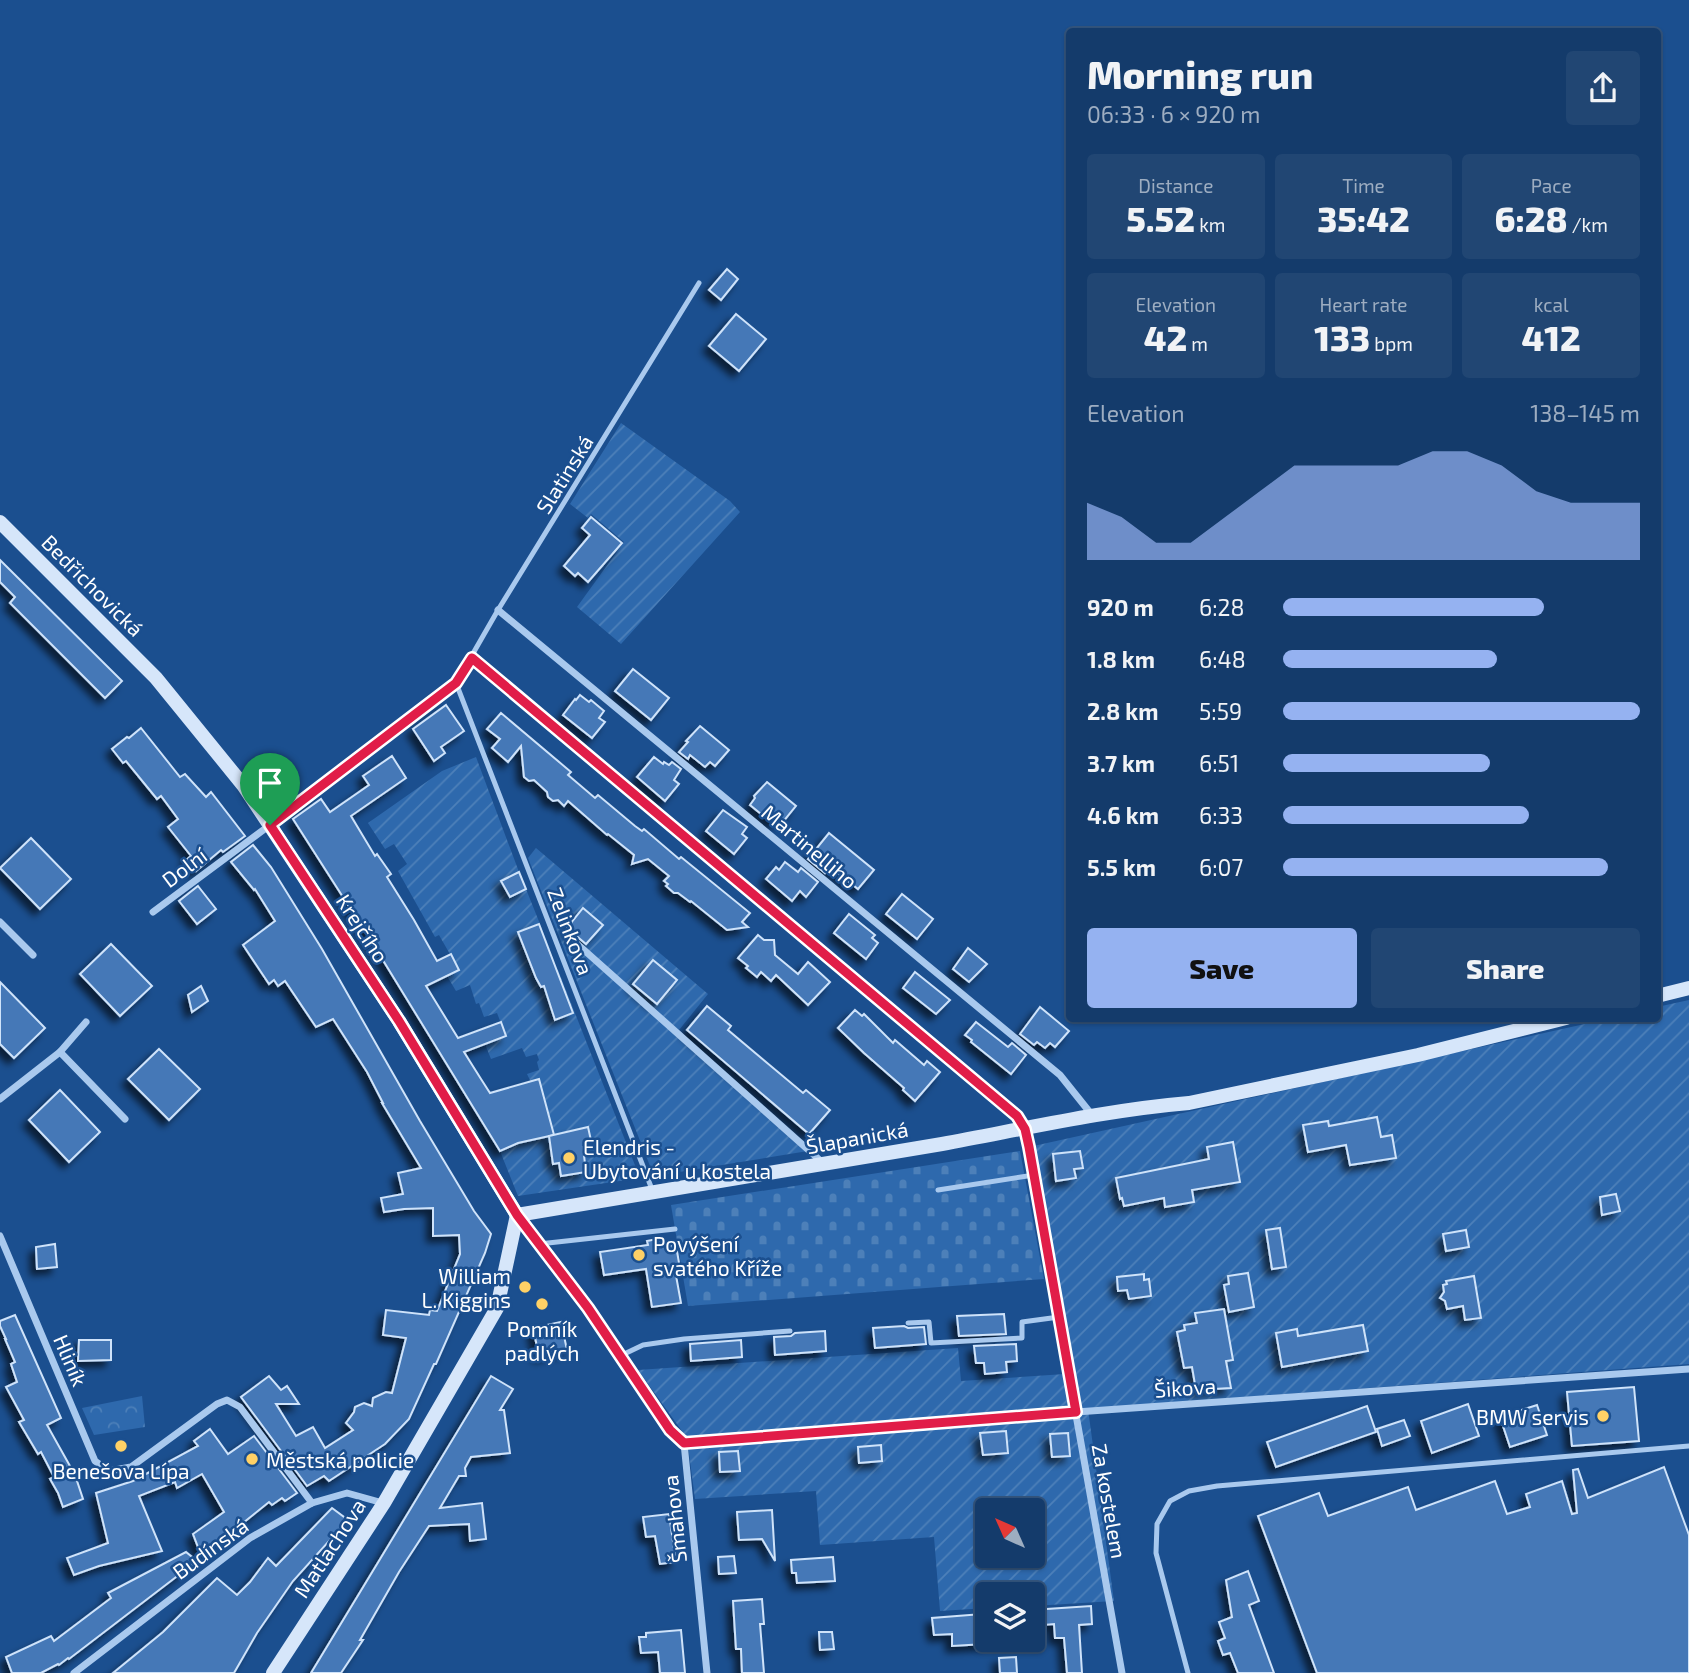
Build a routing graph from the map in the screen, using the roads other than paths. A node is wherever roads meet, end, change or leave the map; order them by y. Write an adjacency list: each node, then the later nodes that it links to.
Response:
1 (699, 283): 3 (lane, Slatinská)
2 (0, 522): 5 (street, Bedřichovická)
3 (499, 610): 4 (lane, Slatinská); 18 (street, Martinelliho)
4 (472, 658): 6 (lane, Slatinská); 20 (street)
5 (156, 678): 7 (street, Krejčího)
6 (456, 683): 7 (lane); 24 (lane, Zelinkova)
7 (270, 825): 8 (street, Dolní); 25 (street, Krejčího)
8 (153, 912)
9 (0, 922): 11 (street)
10 (575, 942): 21 (street, Zelinkova)
11 (33, 955)
12 (1689, 988): 13 (street)
13 (1661, 995)
14 (1550, 1022): 18 (street, Šlapanická)
15 (86, 1023): 16 (street)
16 (60, 1052): 17 (street); 19 (street)
17 (0, 1099)
18 (1093, 1116): 20 (street, Šlapanická)
19 (125, 1119)
20 (1025, 1129): 21 (street, Šlapanická); 22 (street, Za kostelem)
21 (824, 1164): 24 (street, Šlapanická)
22 (1034, 1175): 23 (lane); 29 (street, Za kostelem)
23 (938, 1190)
24 (653, 1192): 25 (street, Šlapanická)
25 (517, 1215): 28 (lane, Šmahova); 38 (street, Matlachova)
26 (674, 1229): 28 (lane)
27 (0, 1236): 37 (street, Hliník)
28 (539, 1244): 32 (lane, Šmahova)
29 (1059, 1317): 30 (lane); 34 (street, Za kostelem)
30 (908, 1323)
31 (789, 1331): 32 (lane)
32 (620, 1356): 35 (lane, Šmahova)
33 (1689, 1369): 34 (street, Šikova)
34 (1076, 1412): 35 (street, Šikova); 42 (street, Za kostelem)
35 (684, 1443): 41 (street, Šmahova)
36 (1689, 1446): 43 (lane)
37 (312, 1503): 38 (street, Budínská); 39 (street, Budínská)
38 (384, 1503): 40 (street, Matlachova)
39 (74, 1673)
40 (272, 1673)
41 (707, 1673)
42 (1122, 1673)
43 (1188, 1673)

